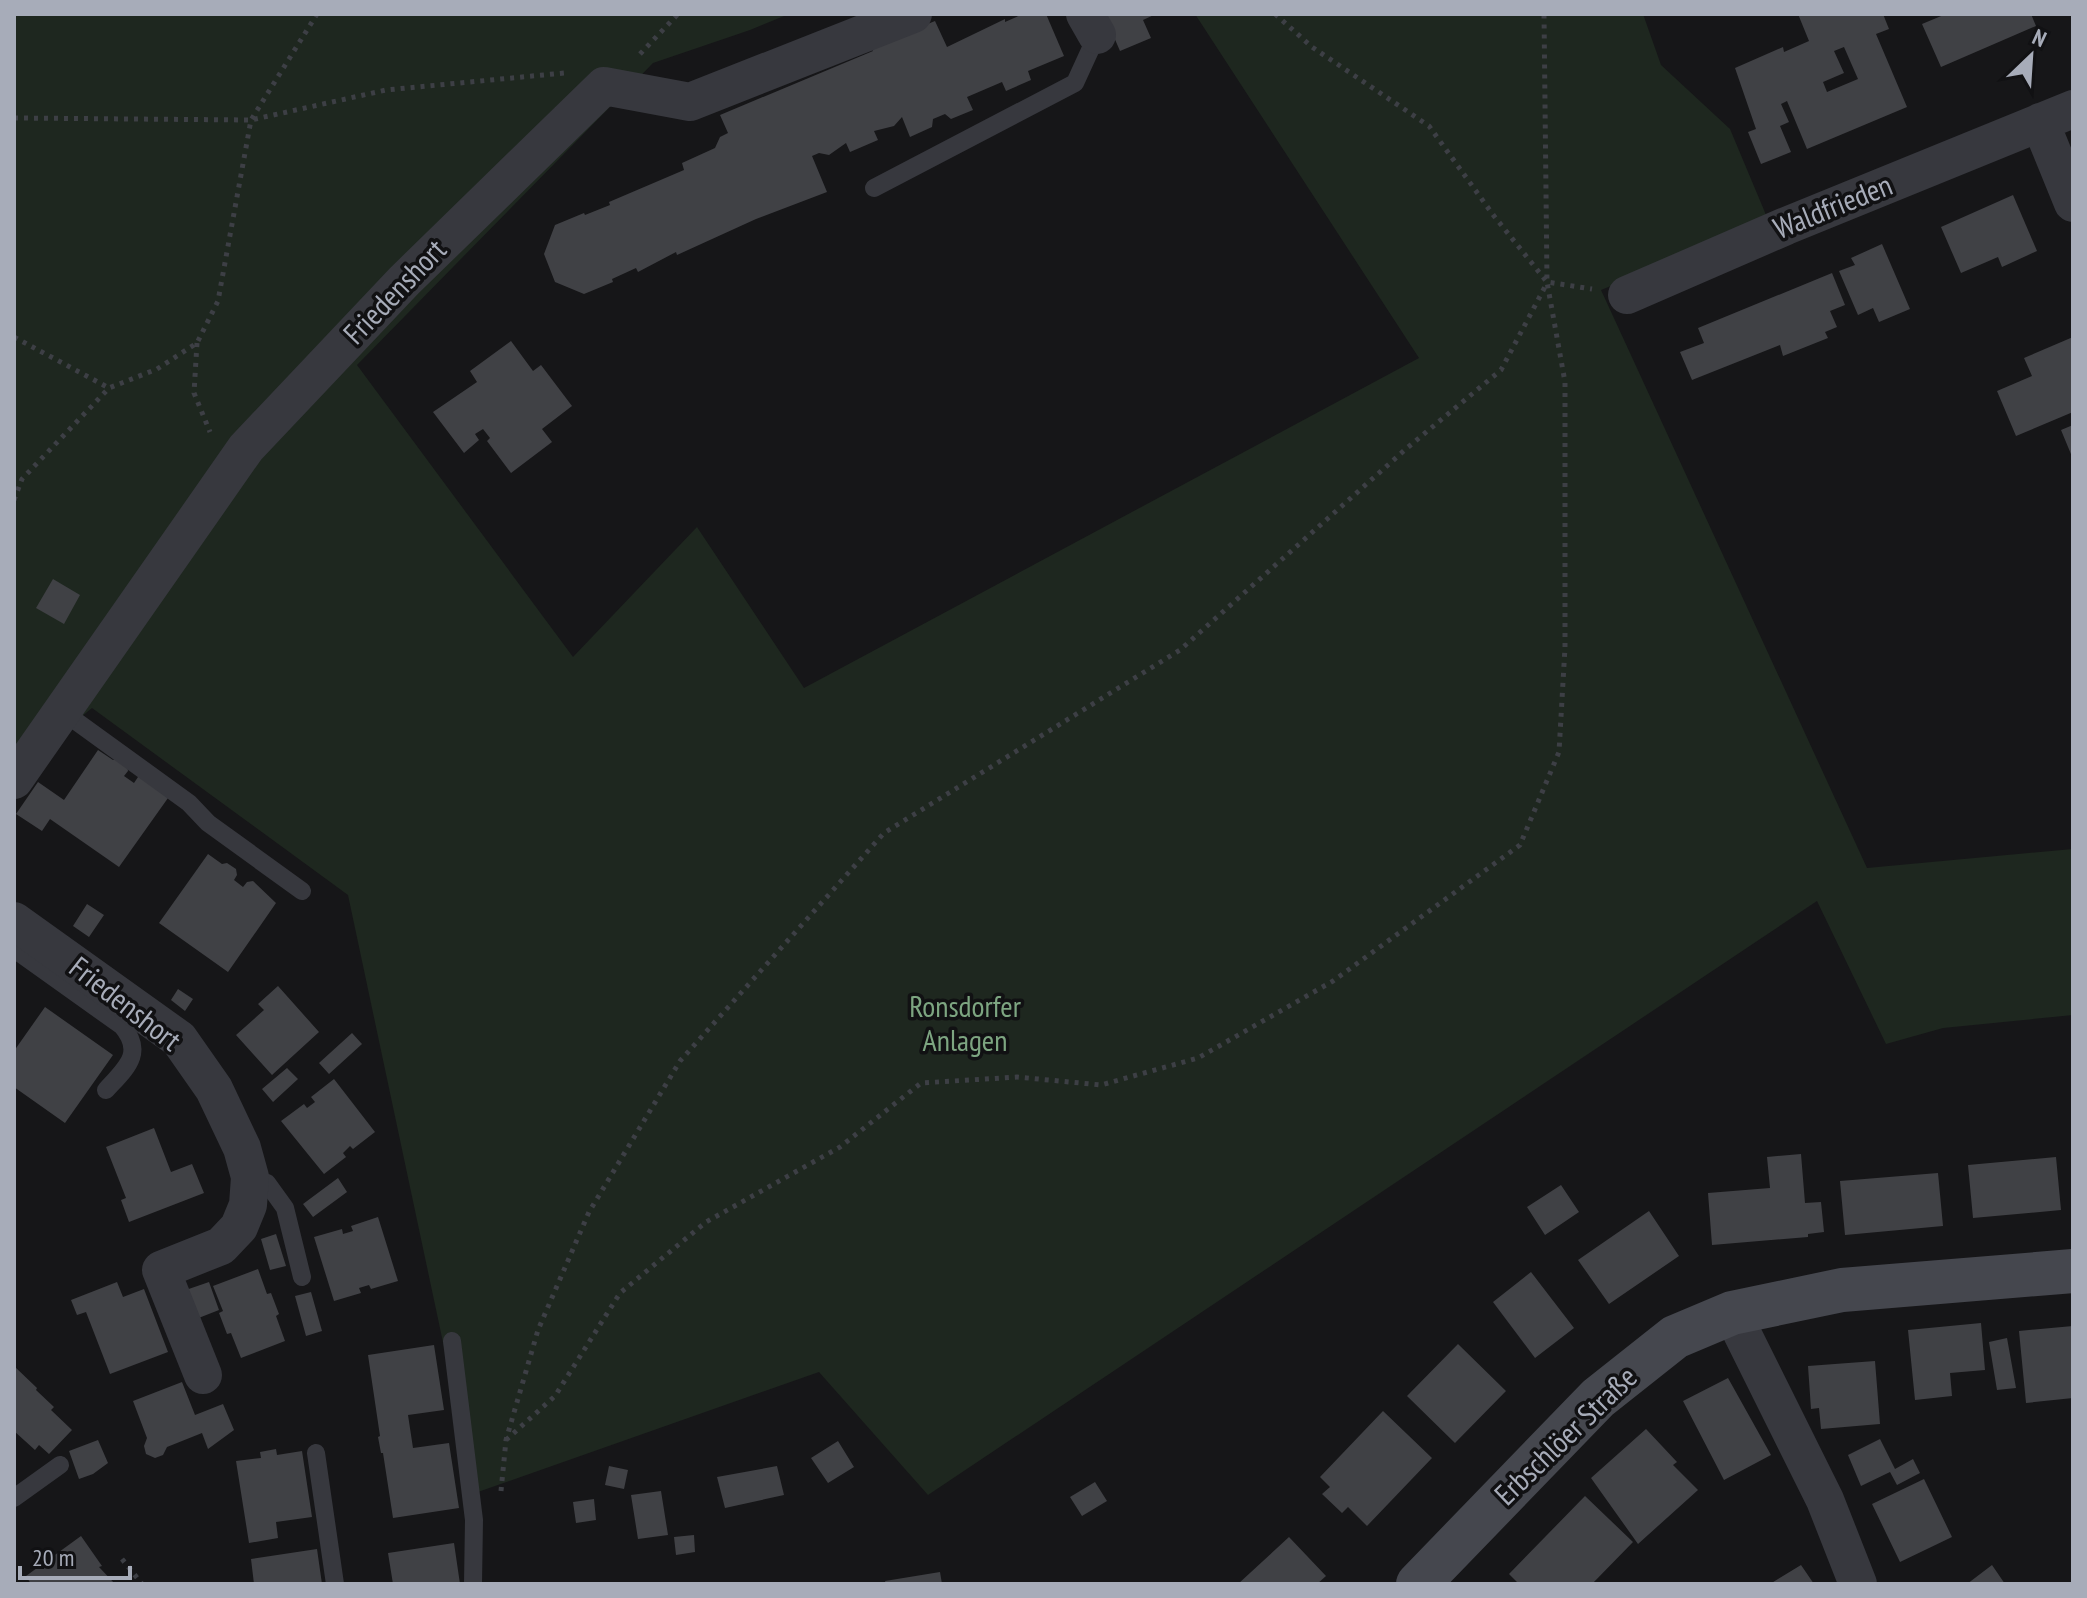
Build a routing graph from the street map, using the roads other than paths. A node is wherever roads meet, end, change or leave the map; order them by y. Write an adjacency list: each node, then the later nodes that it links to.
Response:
1 (913, 14): 7 (street, Friedenshort)
2 (1091, 25): 4 (lane)
3 (2056, 116): 5 (street, Waldfrieden); 6 (street, Waldfrieden)
4 (874, 188)
5 (2073, 203)
6 (1627, 295)
7 (62, 711): 8 (street, Friedenshort); 9 (lane)
8 (14, 780)
9 (302, 891)
10 (14, 921): 13 (street, Friedenshort)
11 (14, 949): 12 (lane)
12 (106, 1090)
13 (250, 1177): 15 (lane); 18 (street, Friedenshort)
14 (2073, 1271): 16 (street, Erbschlöer Straße)
15 (302, 1277)
16 (1732, 1313): 24 (street, Erbschlöer Straße); 25 (street)
17 (452, 1341): 23 (lane)
18 (203, 1375)
19 (316, 1453): 22 (lane)
20 (60, 1465): 21 (lane)
21 (14, 1498)
22 (335, 1584)
23 (473, 1584)
24 (1418, 1584)
25 (1858, 1584)

